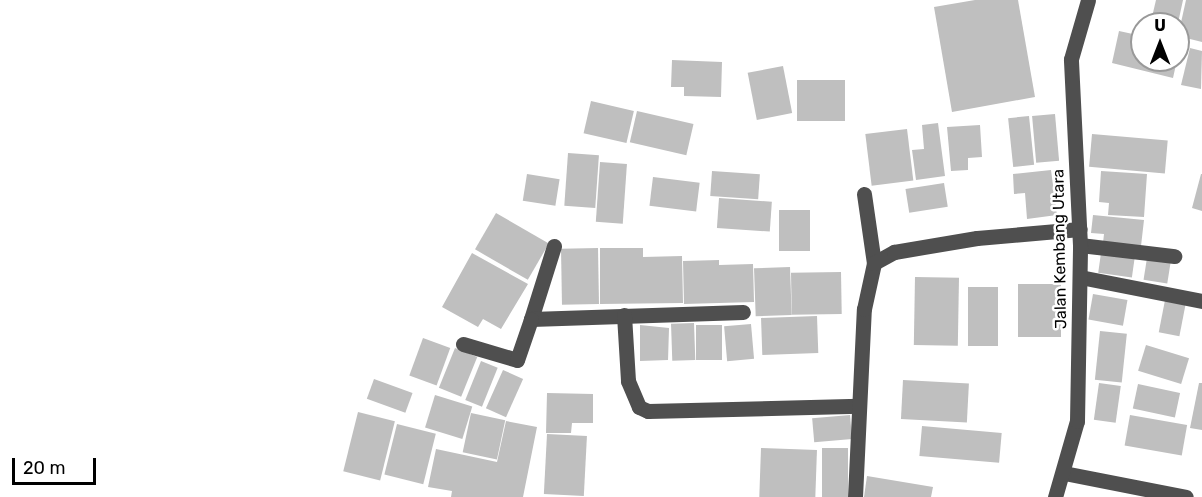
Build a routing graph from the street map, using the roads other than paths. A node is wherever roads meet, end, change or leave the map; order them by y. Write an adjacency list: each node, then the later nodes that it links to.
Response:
1 (1085, 2): 3 (street, Jalan Kembang Utara)
2 (864, 194): 7 (street)
3 (1080, 229): 4 (street, Jalan Kembang Utara); 7 (street)
4 (1080, 245): 6 (street); 8 (street, Jalan Kembang Utara)
5 (554, 246): 12 (street)
6 (1174, 256)
7 (874, 263): 14 (street)
8 (1080, 277): 9 (street); 15 (street, Jalan Kembang Utara)
9 (1202, 301)
10 (743, 312): 11 (street)
11 (624, 315): 12 (street); 14 (street)
12 (531, 319): 13 (street)
13 (463, 344)
14 (859, 406): 16 (street)
15 (1064, 473): 17 (street, Jalan Kembang Utara); 18 (street)
16 (855, 497)
17 (1055, 497)
18 (1186, 497)

